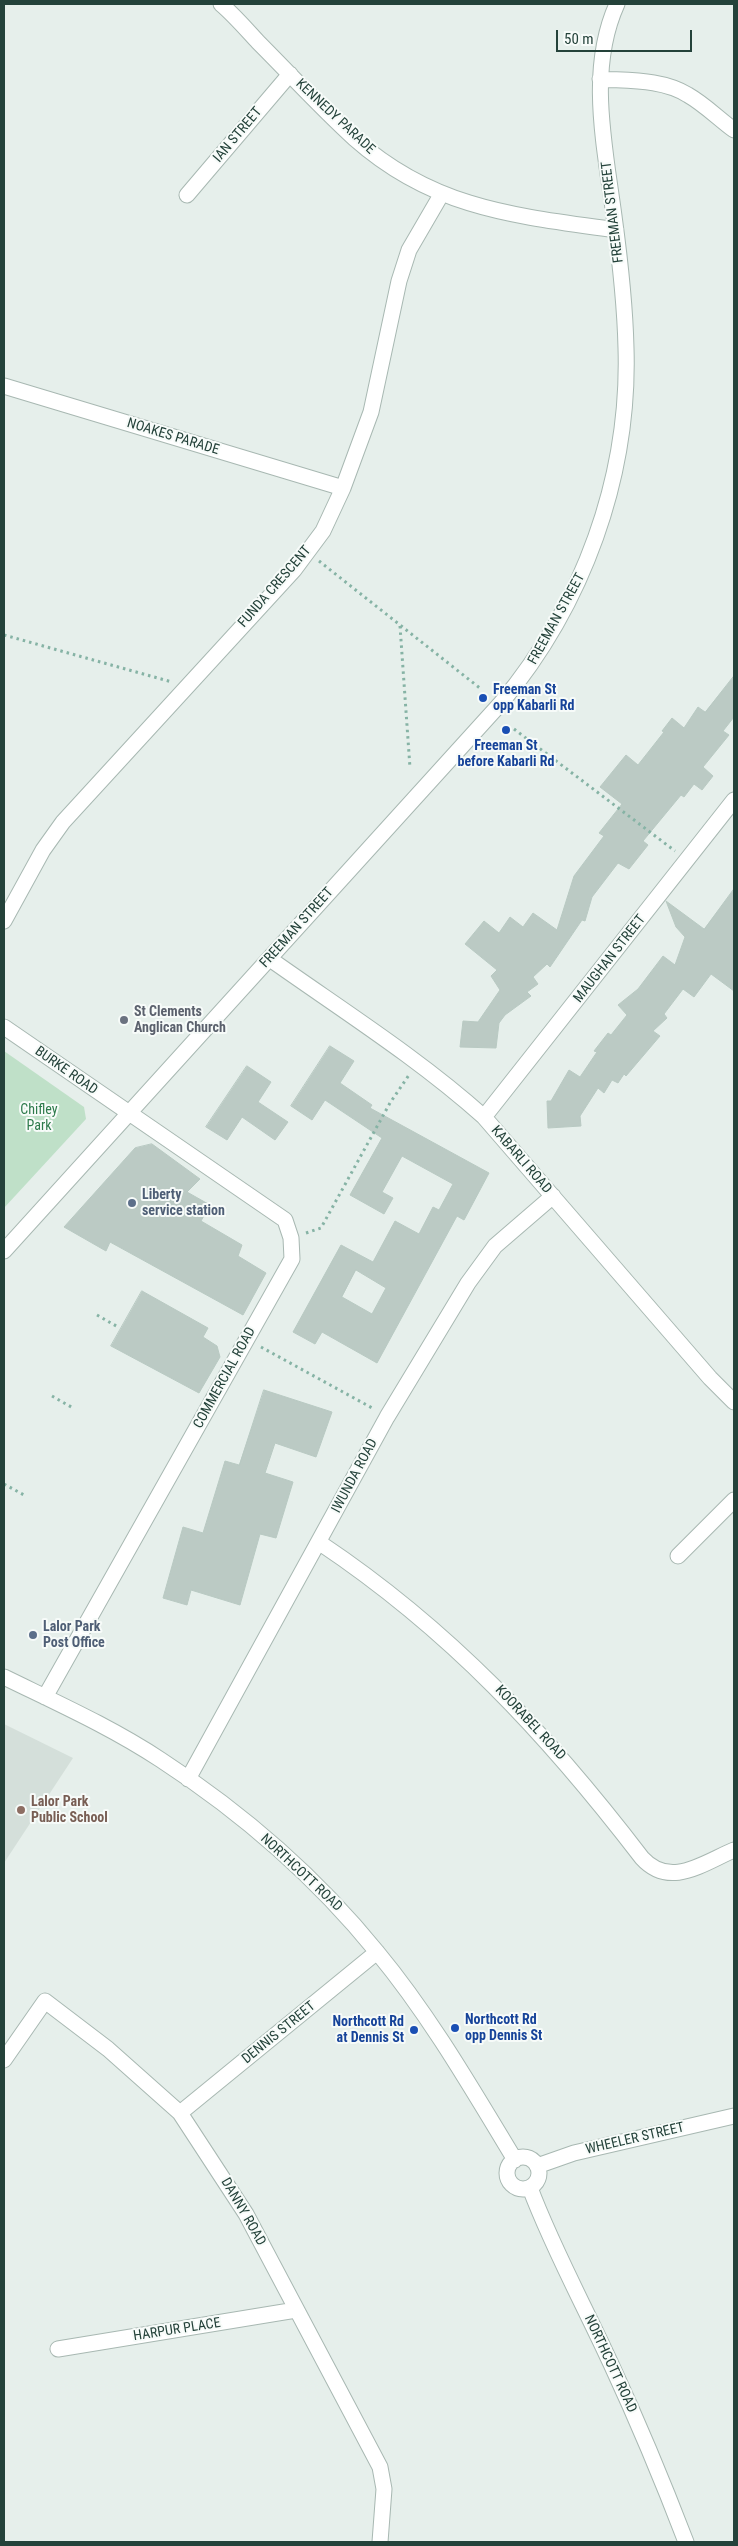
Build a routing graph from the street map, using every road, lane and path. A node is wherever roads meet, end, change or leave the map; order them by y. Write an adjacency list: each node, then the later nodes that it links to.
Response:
1 (221, 4): 3 (street, KENNEDY PARADE)
2 (617, 4): 4 (street, FREEMAN STREET)
3 (290, 74): 6 (street, IAN STREET); 7 (street, KENNEDY PARADE)
4 (600, 80): 5 (street); 8 (street, FREEMAN STREET)
5 (734, 130)
6 (187, 195)
7 (441, 195): 8 (street, KENNEDY PARADE); 10 (street, FUNDA CRESCENT)
8 (616, 230): 21 (street, FREEMAN STREET)
9 (4, 386): 10 (street, NOAKES PARADE)
10 (343, 488): 11 (street, FUNDA CRESCENT)
11 (308, 552): 12 (path); 20 (street, FUNDA CRESCENT)
12 (400, 625): 15 (path); 17 (path)
13 (4, 635): 14 (path)
14 (174, 682)
15 (482, 689)
16 (514, 729): 19 (path)
17 (410, 768)
18 (734, 800): 19 (street, MAUGHAN STREET)
19 (688, 860): 25 (street, MAUGHAN STREET)
20 (4, 921)
21 (270, 959): 23 (street, KABARLI ROAD); 24 (street, FREEMAN STREET)
22 (4, 1027): 24 (street, BURKE ROAD)
23 (418, 1062): 25 (street, KABARLI ROAD); 27 (path)
24 (129, 1114): 27 (street); 28 (street, FREEMAN STREET)
25 (484, 1117): 26 (street, KABARLI ROAD)
26 (553, 1196): 33 (street, KABARLI ROAD); 35 (street, IWUNDA ROAD)
27 (291, 1238): 31 (street, COMMERCIAL ROAD)
28 (4, 1251)
29 (97, 1316): 30 (path)
30 (118, 1327)
31 (247, 1339): 35 (path); 42 (street, COMMERCIAL ROAD)
32 (52, 1396): 34 (path)
33 (734, 1402)
34 (73, 1408)
35 (387, 1417): 39 (street, IWUNDA ROAD)
36 (4, 1484): 37 (path)
37 (24, 1495)
38 (734, 1500): 40 (street)
39 (320, 1543): 43 (street, IWUNDA ROAD); 44 (street, KOORABEL ROAD)
40 (678, 1556)
41 (4, 1676): 42 (street, NORTHCOTT ROAD)
42 (45, 1697): 43 (street, NORTHCOTT ROAD)
43 (188, 1779): 45 (street, NORTHCOTT ROAD)
44 (734, 1850)
45 (377, 1952): 47 (street, DENNIS STREET); 49 (street, NORTHCOTT ROAD)
46 (4, 2060): 47 (street, DANNY ROAD)
47 (180, 2113): 52 (street, DANNY ROAD)
48 (734, 2116): 50 (street, WHEELER STREET)
49 (515, 2160): 50 (street); 51 (street)
50 (537, 2166): 51 (street)
51 (530, 2188): 55 (street, NORTHCOTT ROAD)
52 (296, 2310): 53 (street, HARPUR PLACE); 54 (street, DANNY ROAD)
53 (58, 2349)
54 (380, 2542)
55 (686, 2542)

